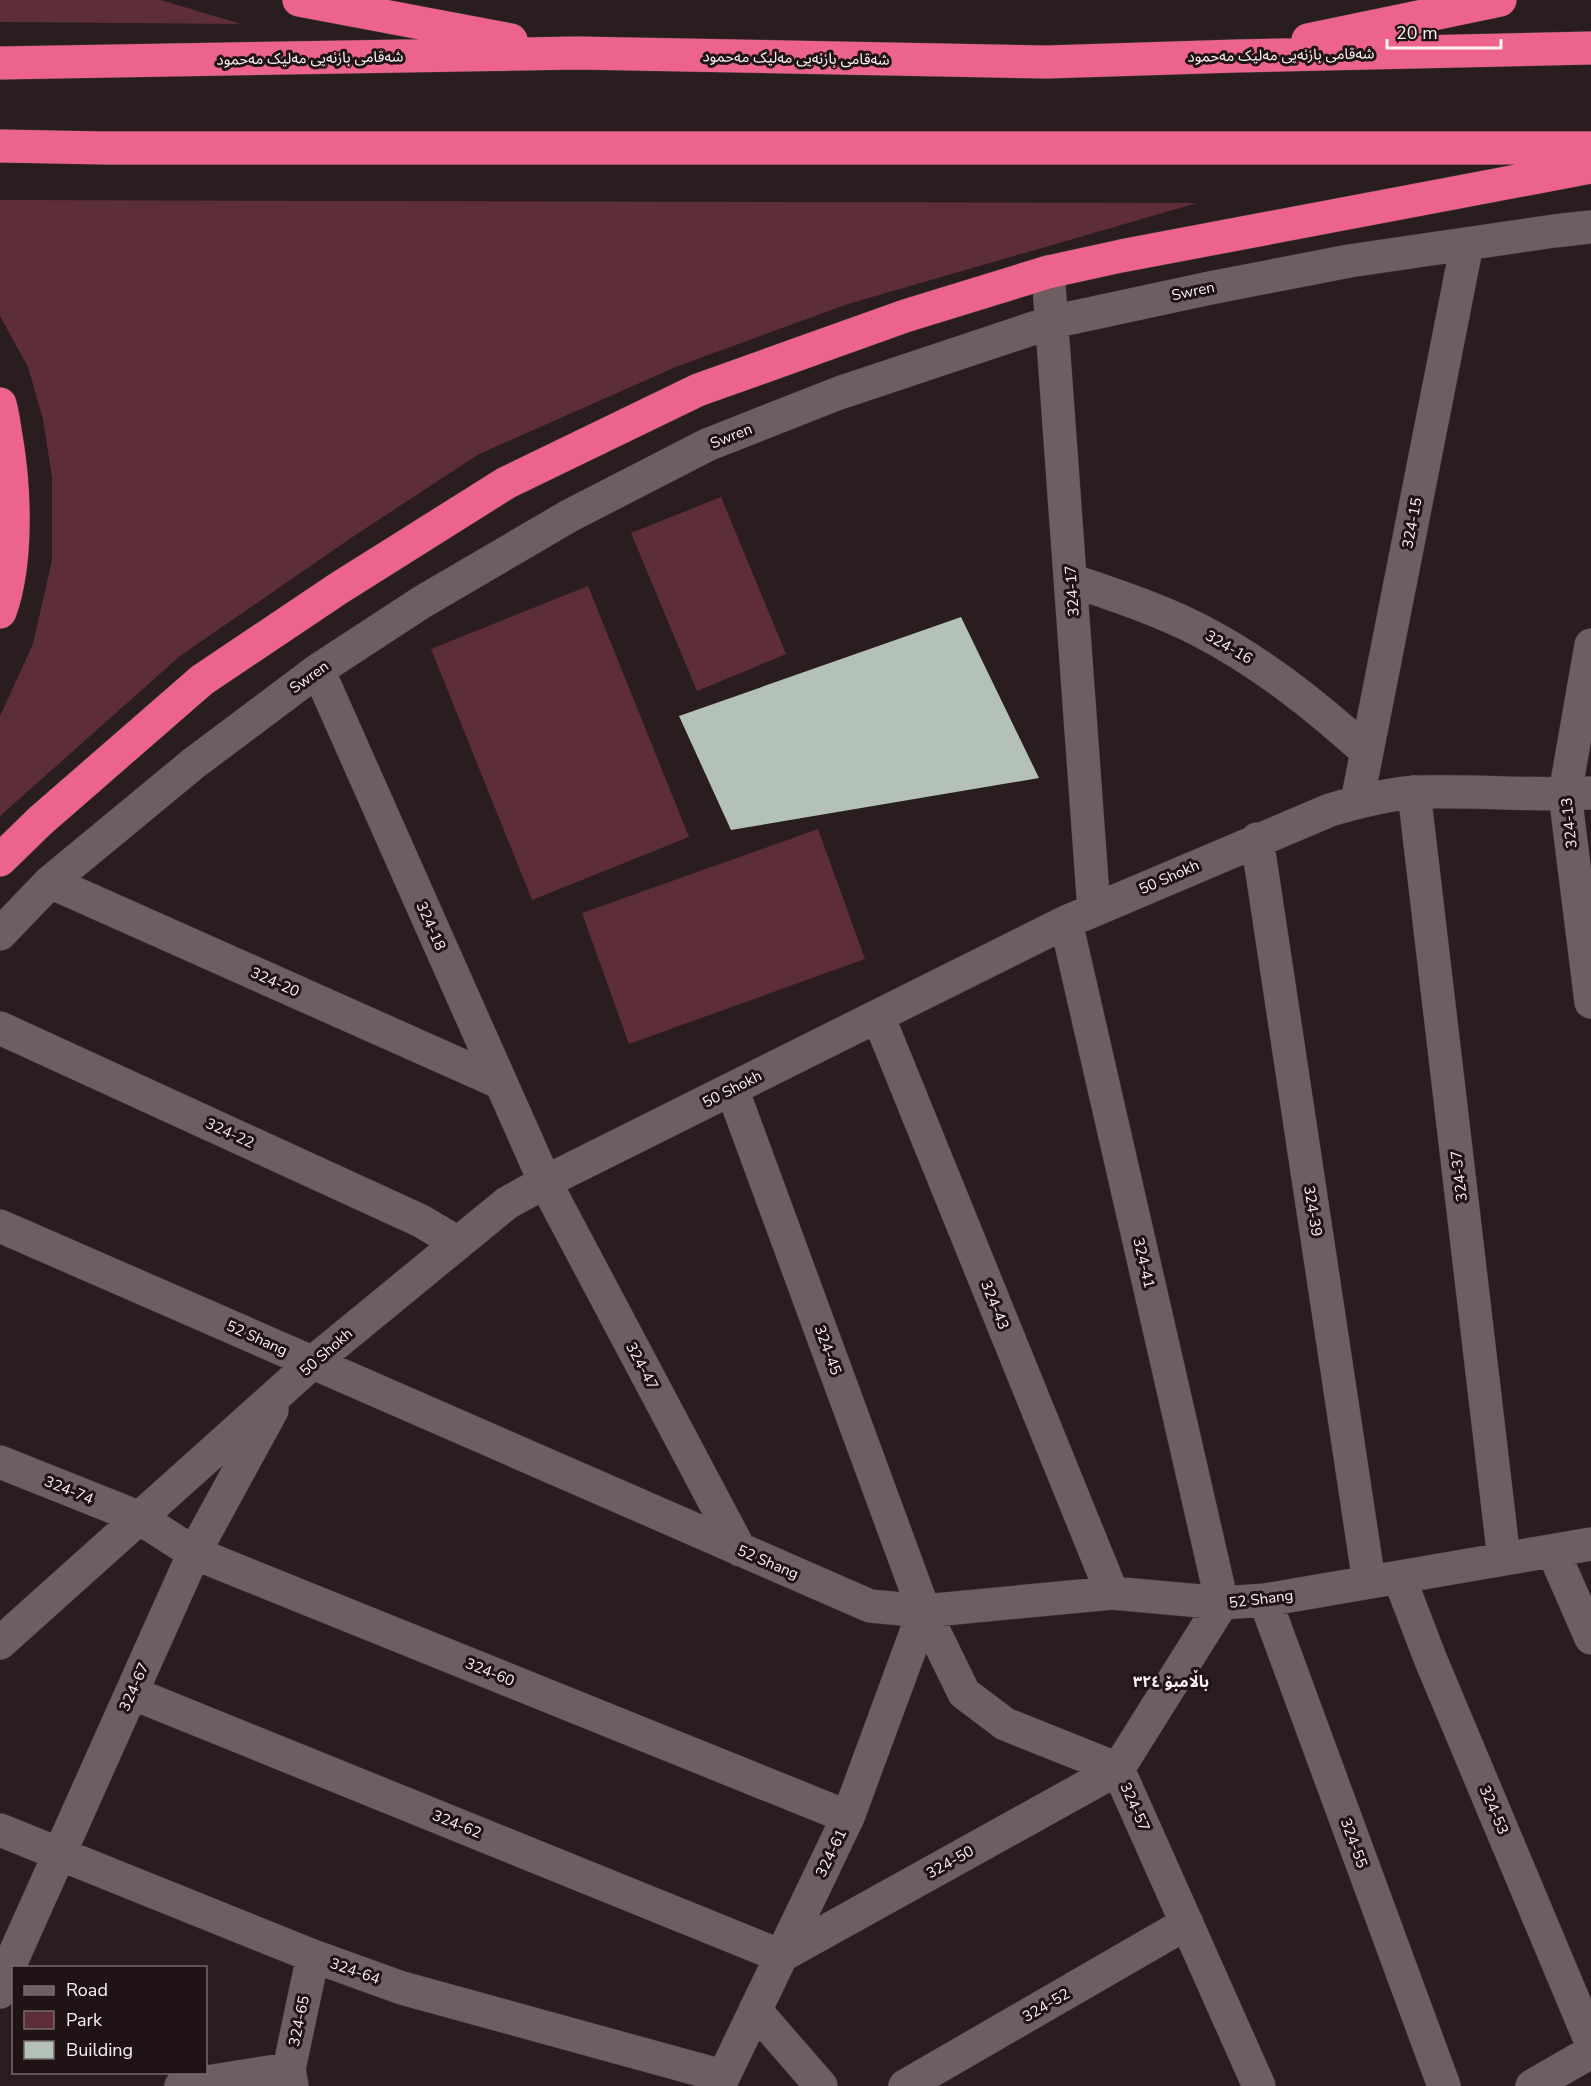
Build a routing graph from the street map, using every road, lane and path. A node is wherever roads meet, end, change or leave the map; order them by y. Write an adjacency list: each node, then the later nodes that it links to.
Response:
1 (299, 0): 4 (highway)
2 (1500, 0): 5 (highway)
3 (1591, 48): 5 (highway, شەقامی بازنەیی مەلیک مەحمود)
4 (578, 53): 5 (highway, شەقامی بازنەیی مەلیک مەحمود); 6 (highway, شەقامی بازنەیی مەلیک مەحمود)
5 (1236, 56)
6 (0, 63)
7 (0, 146): 8 (highway)
8 (1591, 148)
9 (1591, 167): 12 (highway)
10 (1591, 227): 11 (street, Swren)
11 (1467, 244): 13 (street, Swren); 19 (street, 324-15)
12 (1048, 272): 13 (street, 324-17); 24 (highway)
13 (1052, 322): 15 (street, 324-17); 18 (street, Swren)
14 (0, 404): 16 (highway)
15 (1071, 580): 19 (street, 324-16); 26 (street, 324-17)
16 (0, 612)
17 (1591, 645): 21 (street, 324-13)
18 (318, 670): 25 (street, Swren); 31 (street, 324-18)
19 (1366, 751): 22 (street, 324-15)
20 (1414, 792): 21 (street, 50 Shokh); 22 (street, 50 Shokh); 44 (street, 324-37)
21 (1578, 794): 28 (street, 324-13)
22 (1357, 802): 23 (street, 50 Shokh)
23 (1257, 839): 26 (street, 50 Shokh); 45 (street, 324-39)
24 (0, 860)
25 (50, 882): 27 (street, Swren); 31 (street, 324-20)
26 (1080, 916): 29 (street, 50 Shokh); 48 (street, 324-41)
27 (0, 934)
28 (1591, 1002)
29 (878, 1016): 32 (street, 50 Shokh); 46 (street, 324-43)
30 (0, 1028): 35 (street, 324-22)
31 (501, 1083): 33 (street, 324-18)
32 (732, 1089): 33 (street, 50 Shokh); 49 (street, 324-45)
33 (545, 1182): 35 (street, 50 Shokh); 41 (street, 324-47)
34 (0, 1226): 36 (street, 52 Shang)
35 (458, 1243): 36 (street, 50 Shokh)
36 (312, 1363): 37 (street, 50 Shokh); 41 (street, 52 Shang)
37 (283, 1390): 39 (street, 50 Shokh); 43 (street, 324-67)
38 (0, 1462): 39 (street, 324-74)
39 (138, 1517): 43 (street, 324-60); 51 (street, 50 Shokh)
40 (1591, 1544): 42 (street, 52 Shang)
41 (740, 1550): 49 (street, 52 Shang)
42 (1553, 1551): 44 (street, 52 Shang); 50 (street)
43 (194, 1552): 52 (street, 324-67); 54 (street, 324-60)
44 (1504, 1559): 45 (street, 52 Shang)
45 (1384, 1580): 47 (street, 52 Shang); 62 (street, 324-53)
46 (1112, 1593): 48 (street, 52 Shang); 49 (street, 52 Shang)
47 (1265, 1600): 48 (street, 52 Shang); 70 (street, 324-55)
48 (1221, 1603): 53 (street)
49 (924, 1611): 53 (street, 324-57); 54 (street, 324-61)
50 (1591, 1638)
51 (0, 1642)
52 (132, 1693): 56 (street, 324-67); 59 (street, 324-62)
53 (1118, 1768): 57 (street, 324-57); 59 (street, 324-50)
54 (848, 1817): 59 (street, 324-61)
55 (0, 1830): 56 (street, 324-64)
56 (59, 1853): 58 (street, 324-64); 60 (street, 324-67)
57 (1187, 1923): 68 (street, 324-52); 69 (street, 324-57)
58 (313, 1956): 64 (street, 324-65); 65 (street, 324-64)
59 (782, 1956): 61 (street, 324-61)
60 (0, 1992)
61 (755, 2010): 65 (street, 324-61); 67 (street)
62 (1591, 2042)
63 (1591, 2052): 71 (street)
64 (290, 2078): 66 (street)
65 (721, 2081)
66 (181, 2086)
67 (820, 2086)
68 (905, 2086)
69 (1258, 2086)
70 (1444, 2086)
71 (1532, 2086)

